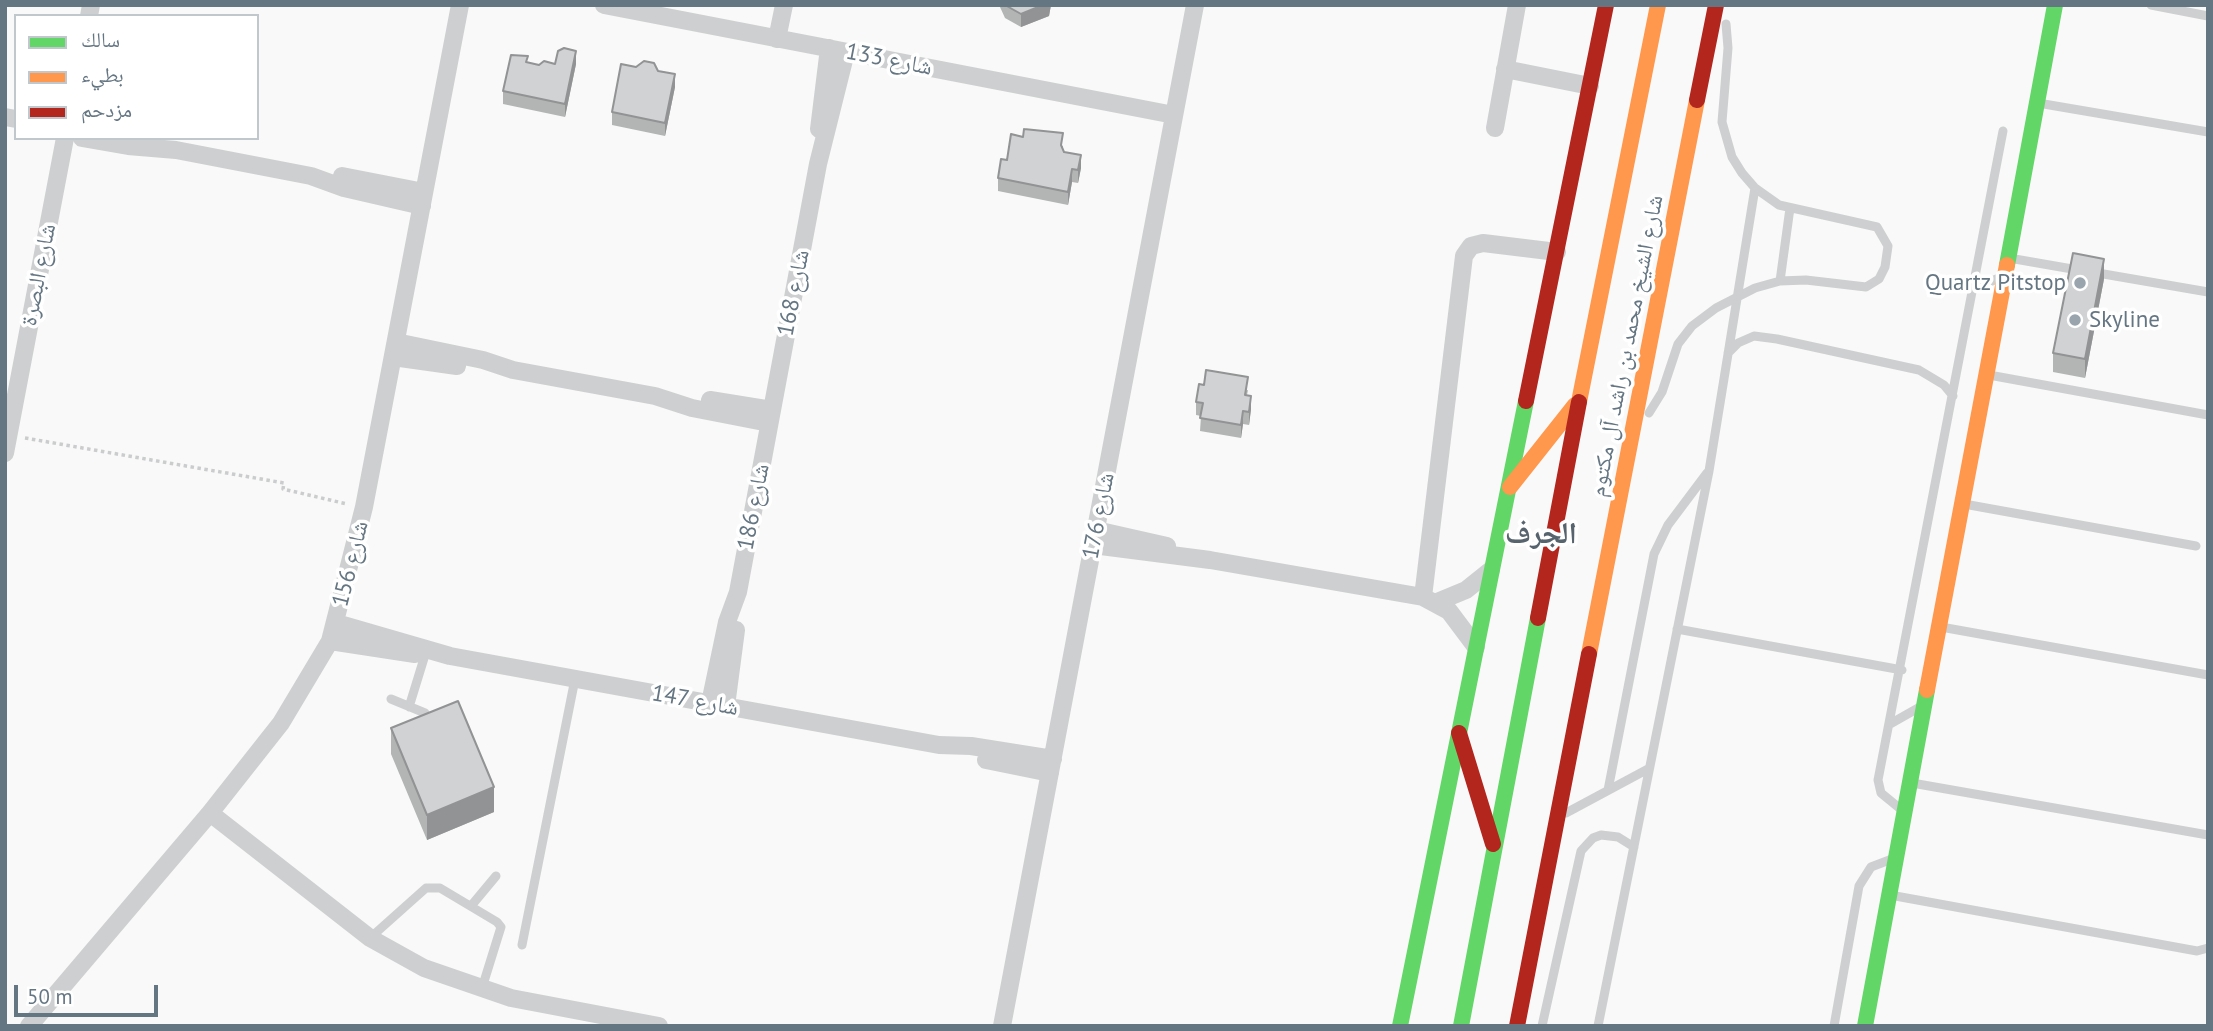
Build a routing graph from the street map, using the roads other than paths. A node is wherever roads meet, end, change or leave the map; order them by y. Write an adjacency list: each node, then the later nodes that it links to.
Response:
1 (460, 5): 27 (street, شارع 156)
2 (604, 5): 13 (street, شارع 133)
3 (784, 5): 13 (street)
4 (1195, 5): 18 (street, شارع 176)
5 (1517, 5): 15 (street)
6 (1606, 5): 16 (main road)
7 (1658, 5): 40 (main road, شارع الشيخ محمد بن راشد آل مكتوم)
8 (1716, 5): 43 (main road, شارع الشيخ محمد بن راشد آل مكتوم)
9 (1722, 5): 26 (lane)
10 (2054, 5): 17 (main road)
11 (2151, 5): 12 (lane)
12 (2208, 16)
13 (777, 39): 14 (street, شارع 133)
14 (838, 50): 18 (street, شارع 133); 42 (street, شارع 168)
15 (1505, 69): 16 (street); 19 (street)
16 (1591, 86): 29 (main road)
17 (2036, 102): 21 (lane); 30 (main road)
18 (1174, 115): 48 (street, شارع 176)
19 (1495, 128)
20 (2003, 131): 33 (lane)
21 (2208, 132)
22 (65, 140): 44 (street, شارع البصرة)
23 (94, 140): 25 (street)
24 (148, 140): 25 (street)
25 (176, 150): 27 (street)
26 (1755, 188): 28 (lane); 35 (lane)
27 (423, 199): 36 (street, شارع 156)
28 (1790, 208): 32 (lane); 32 (lane)
29 (1557, 251): 46 (main road); 51 (street)
30 (2008, 258): 31 (main road); 34 (lane)
31 (2004, 276): 33 (lane); 38 (main road)
32 (1780, 281): 35 (lane)
33 (1973, 289): 39 (lane)
34 (2208, 292)
35 (1736, 296): 37 (lane); 43 (lane)
36 (394, 349): 42 (street); 52 (street, شارع 156)
37 (1727, 355): 39 (lane); 45 (lane)
38 (1986, 374): 41 (lane); 47 (main road)
39 (1953, 396): 59 (lane)
40 (1579, 401): 46 (main road); 78 (main road, شارع الشيخ محمد بن راشد آل مكتوم)
41 (2208, 415)
42 (771, 416): 63 (street, شارع 186)
43 (1635, 426): 75 (main road, شارع الشيخ محمد بن راشد آل مكتوم)
44 (7, 444)
45 (1709, 471): 54 (lane); 72 (lane)
46 (1510, 487): 50 (main road)
47 (1962, 504): 49 (lane); 53 (main road)
48 (1094, 538): 51 (street); 69 (street, شارع 176)
49 (2196, 547)
50 (1491, 570): 51 (street); 56 (main road)
51 (1430, 599): 56 (street)
52 (336, 623): 55 (street, شارع 156); 58 (street, شارع 147)
53 (1939, 627): 60 (lane); 64 (main road)
54 (1677, 629): 59 (lane); 70 (lane)
55 (330, 641): 57 (street, شارع 147); 74 (street, شارع 156)
56 (1476, 647): 68 (main road)
57 (425, 655): 58 (street, شارع 147); 65 (lane)
58 (450, 656): 61 (street, شارع 147)
59 (1902, 670): 67 (lane)
60 (2208, 675)
61 (575, 679): 63 (street, شارع 147); 84 (lane)
62 (391, 699): 65 (lane)
63 (718, 705): 69 (street, شارع 147)
64 (1925, 705): 67 (lane); 71 (main road)
65 (409, 707): 66 (lane)
66 (425, 713)
67 (1890, 724): 73 (lane)
68 (1459, 733): 78 (main road); 91 (main road)
69 (1051, 766): 90 (street, شارع 176)
70 (1648, 769): 72 (lane); 77 (lane)
71 (1910, 782): 73 (main road); 76 (lane)
72 (1608, 790): 75 (lane)
73 (1905, 812): 79 (main road)
74 (210, 813): 83 (street); 88 (street, شارع 156)
75 (1558, 817): 93 (main road, شارع الشيخ محمد بن راشد آل مكتوم)
76 (2208, 835)
77 (1634, 847): 94 (lane); 95 (lane)
78 (1495, 850): 92 (main road, شارع الشيخ محمد بن راشد آل مكتوم)
79 (1896, 857): 81 (main road); 96 (lane)
80 (496, 876): 82 (lane)
81 (1889, 895): 85 (lane); 87 (main road)
82 (471, 906): 83 (lane); 86 (lane)
83 (370, 938): 86 (street)
84 (522, 945)
85 (2208, 948)
86 (481, 990): 89 (street)
87 (1867, 1025)
88 (29, 1026)
89 (659, 1026)
90 (1002, 1026)
91 (1400, 1026)
92 (1461, 1026)
93 (1517, 1026)
94 (1542, 1026)
95 (1598, 1026)
96 (1834, 1026)

